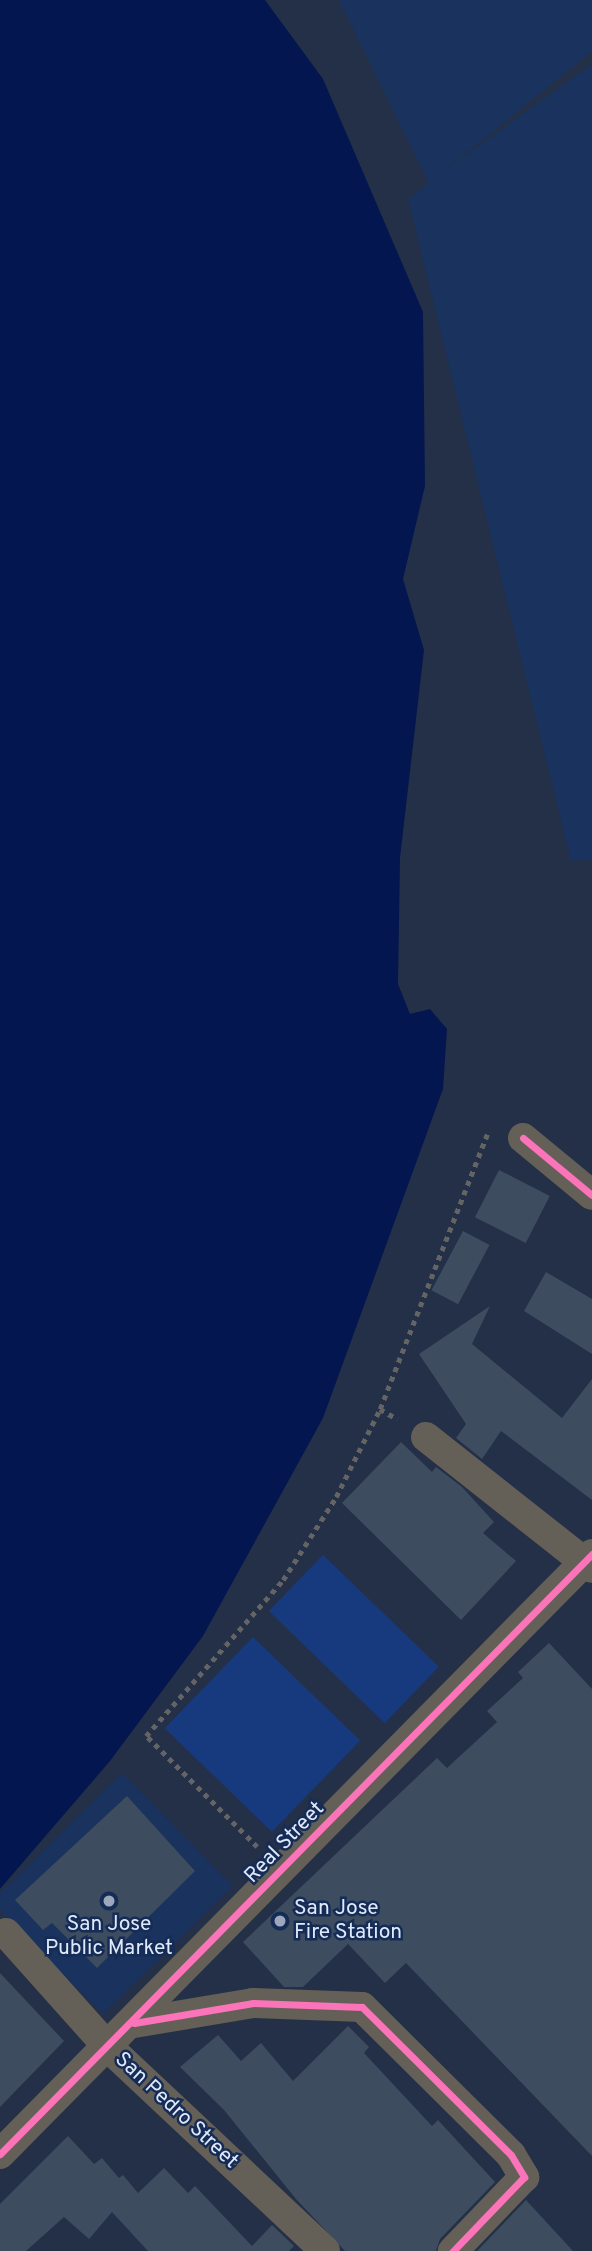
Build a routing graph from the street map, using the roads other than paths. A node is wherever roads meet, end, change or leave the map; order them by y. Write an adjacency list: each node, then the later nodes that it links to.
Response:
1 (523, 1138): 2 (street)
2 (592, 1195)
3 (426, 1437): 4 (street)
4 (590, 1561): 6 (street, Real Street)
5 (6, 1933): 7 (street, San Pedro Street)
6 (134, 2023): 7 (street, Real Street); 10 (street)
7 (107, 2046): 8 (street, Real Street); 9 (street, San Pedro Street)
8 (0, 2154)
9 (325, 2251)
10 (453, 2251)

